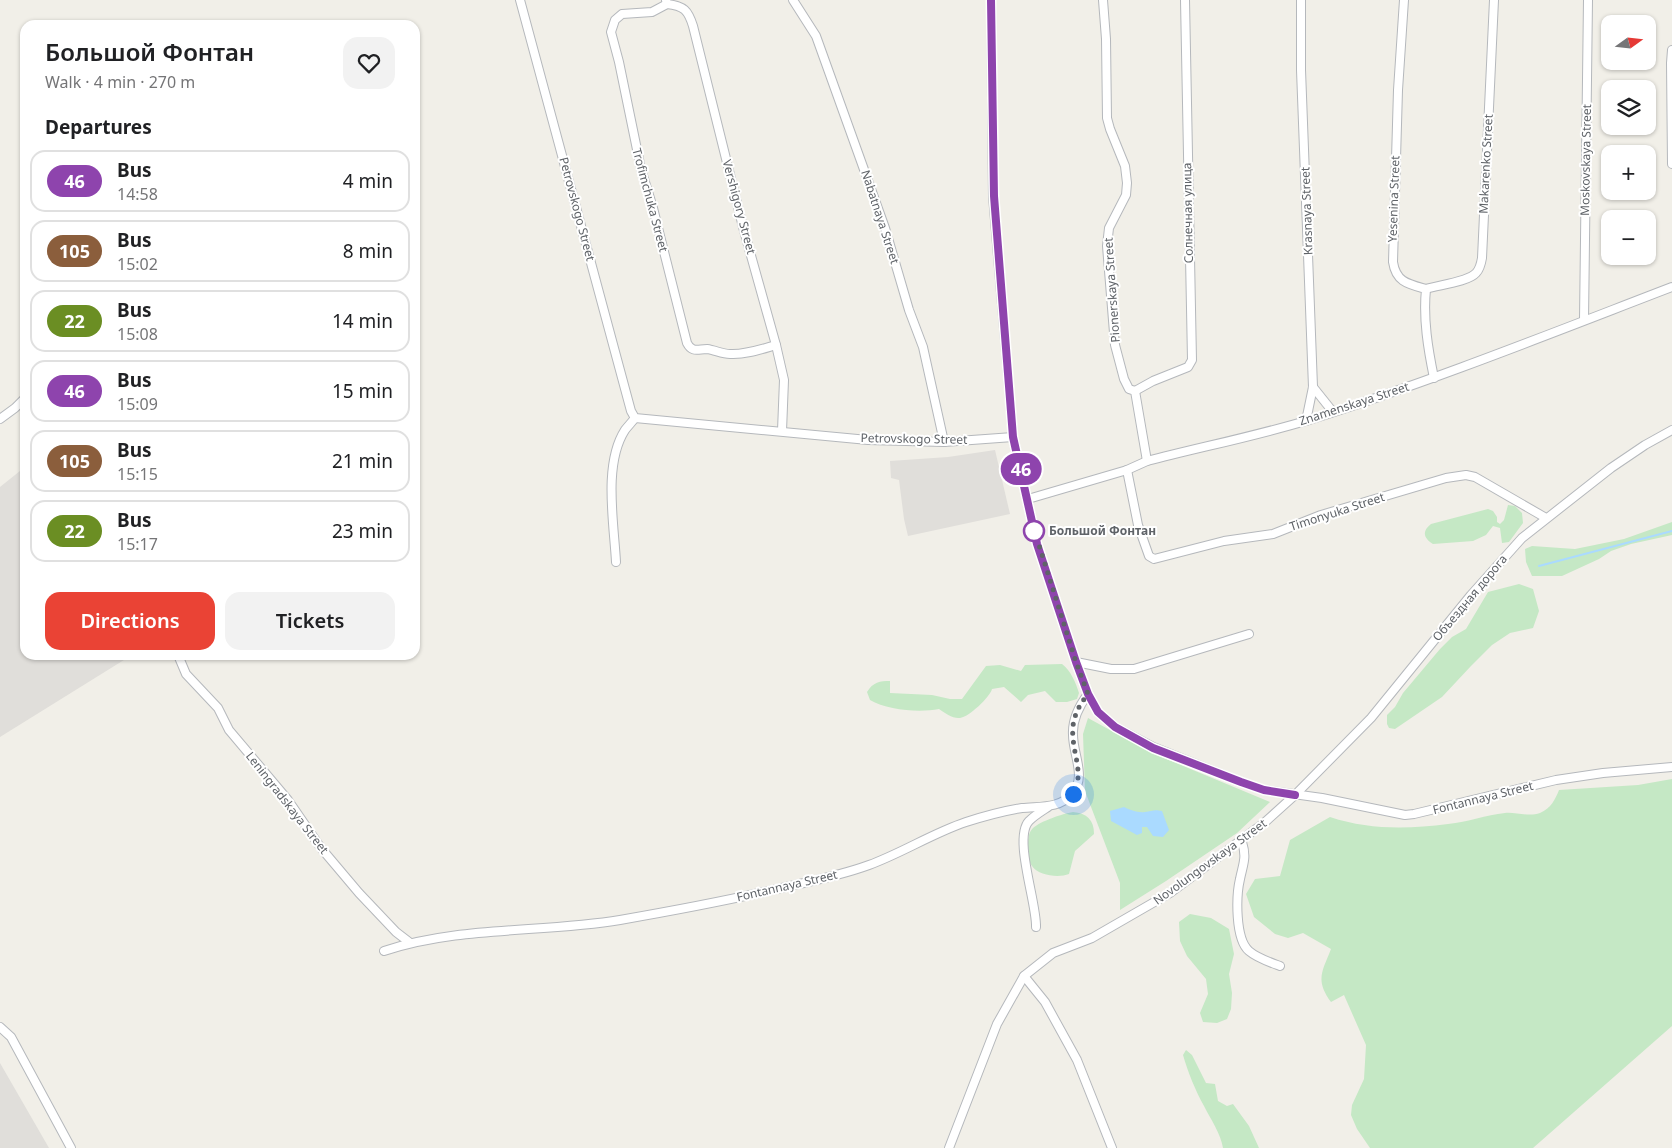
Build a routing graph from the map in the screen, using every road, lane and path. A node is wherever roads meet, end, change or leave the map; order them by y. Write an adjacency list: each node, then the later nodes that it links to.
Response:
1 (520, 0): 23 (street, Petrovskogo Street)
2 (793, 0): 29 (street, Nabatnaya Street)
3 (991, 0): 28 (street, Fontannaya Street)
4 (1103, 0): 20 (street, Pionerskaya Street)
5 (1186, 0): 20 (street, Солнечная улица)
6 (1301, 0): 19 (street, Krasnaya Street)
7 (1404, 0): 15 (street, Yesenina Street)
8 (1494, 0): 15 (street, Makarenko Street)
9 (1588, 0): 16 (street, Moskovskaya Street)
10 (666, 2): 17 (street, Vershigory Street); 17 (street, Trofimchuka Street)
11 (1672, 50): 12 (street)
12 (1672, 102): 13 (street)
13 (1672, 164)
14 (1672, 286): 16 (street, Znamenskaya Street)
15 (1426, 289): 18 (street)
16 (1584, 320): 18 (street, Znamenskaya Street)
17 (776, 346): 27 (street, Vershigory Street)
18 (1434, 378): 22 (street, Znamenskaya Street)
19 (1313, 387): 22 (street); 25 (street, Krasnaya Street)
20 (1135, 391): 30 (street, Pionerskaya Street)
21 (20, 403): 24 (street)
22 (1333, 412): 25 (street, Znamenskaya Street)
23 (635, 418): 27 (street, Petrovskogo Street); 34 (street)
24 (0, 419)
25 (1306, 420): 30 (street, Znamenskaya Street)
26 (1672, 430): 33 (street, Объездная дорога)
27 (782, 431): 29 (street, Petrovskogo Street)
28 (1013, 437): 29 (street, Petrovskogo Street); 32 (street, Fontannaya Street)
29 (944, 442)
30 (1147, 461): 31 (street, Znamenskaya Street)
31 (1127, 470): 32 (street, Znamenskaya Street); 33 (street, Timonyuka Street)
32 (1028, 499): 37 (street, Fontannaya Street)
33 (1546, 518): 40 (street, Объездная дорога)
34 (616, 562)
35 (1249, 634): 37 (street)
36 (180, 660): 46 (street, Leningradskaya Street)
37 (1076, 662): 38 (street, Fontannaya Street)
38 (1088, 694): 40 (street, Fontannaya Street); 41 (street, Fontannaya Street)
39 (1672, 767): 40 (street, Fontannaya Street)
40 (1295, 795): 44 (street, Novolungovskaya Street)
41 (1050, 806): 42 (street, Fontannaya Street); 43 (street)
42 (1028, 808): 43 (street); 46 (street, Fontannaya Street)
43 (1028, 822): 45 (street)
44 (1242, 842): 48 (street); 49 (street, Novolungovskaya Street)
45 (1036, 927)
46 (409, 942): 47 (street, Fontannaya Street)
47 (384, 951)
48 (1280, 966)
49 (1024, 976): 52 (street, Novolungovskaya Street); 53 (street)
50 (0, 1027): 51 (street)
51 (71, 1148)
52 (949, 1148)
53 (1112, 1148)

